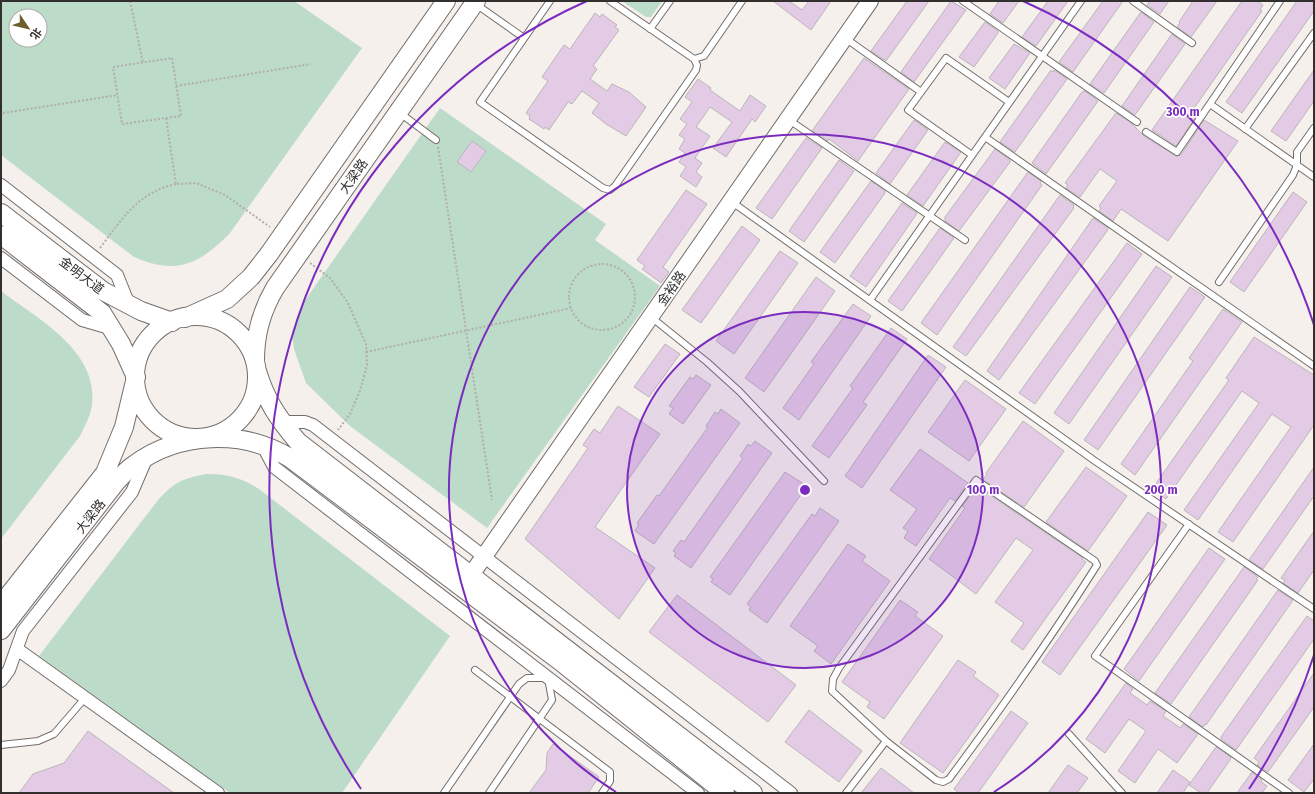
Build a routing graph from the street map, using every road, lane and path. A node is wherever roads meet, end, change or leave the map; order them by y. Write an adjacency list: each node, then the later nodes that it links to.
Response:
1 (130, 1): 20 (path)
2 (446, 1): 46 (main road, 大梁路)
3 (550, 1): 15 (lane)
4 (610, 1): 13 (lane)
5 (670, 1): 13 (lane)
6 (742, 1): 19 (lane)
7 (870, 1): 16 (street, 金裕路)
8 (963, 1): 18 (lane)
9 (1081, 1): 18 (lane)
10 (1133, 1): 17 (lane)
11 (1280, 1): 26 (lane)
12 (476, 2): 15 (lane); 27 (main road, 大梁路)
13 (650, 29): 19 (lane)
14 (1314, 33): 33 (lane)
15 (524, 38): 19 (lane)
16 (845, 38): 23 (lane); 30 (street, 金裕路)
17 (1192, 43)
18 (1042, 56): 25 (lane); 31 (lane)
19 (694, 59)
20 (143, 63): 22 (path); 24 (path)
21 (311, 64): 22 (path)
22 (176, 86): 29 (path)
23 (921, 92): 25 (lane); 37 (lane)
24 (118, 95): 28 (path); 29 (path)
25 (1009, 102): 35 (lane)
26 (1210, 104): 33 (lane); 34 (lane)
27 (398, 112): 36 (lane); 48 (main road, 大梁路)
28 (3, 113)
29 (166, 118): 40 (path)
30 (788, 120): 42 (street, 金裕路); 44 (lane)
31 (1137, 122)
32 (1314, 128): 38 (lane)
33 (1245, 129): 38 (lane)
34 (1146, 132)
35 (985, 137): 37 (lane); 61 (lane)
36 (436, 140): 58 (path)
37 (972, 155): 44 (lane)
38 (1297, 166): 39 (lane); 51 (lane)
39 (1314, 178)
40 (176, 184): 46 (path); 49 (path)
41 (1, 185): 49 (street)
42 (731, 201): 52 (lane); 55 (street, 金裕路)
43 (1, 213): 53 (main road, 金明大道)
44 (930, 216): 47 (lane); 52 (lane)
45 (1, 235): 57 (main road, 金明大道)
46 (282, 236): 56 (main road, 大梁路)
47 (965, 240)
48 (298, 254): 59 (path); 60 (main road, 大梁路)
49 (93, 257): 53 (street)
50 (1, 258): 57 (street)
51 (1219, 282)
52 (870, 300): 69 (lane)
53 (129, 305): 56 (main road, 金明大道)
54 (571, 308): 54 (path); 58 (path)
55 (651, 317): 67 (lane); 70 (street, 金裕路)
56 (178, 320): 60 (main road); 62 (main road)
57 (114, 329): 62 (main road, 金明大道)
58 (466, 331): 59 (path); 68 (path)
59 (366, 352): 65 (path)
60 (256, 366): 63 (main road); 64 (main road)
61 (1314, 366)
62 (136, 377): 64 (main road); 72 (main road, 大梁路)
63 (281, 422): 65 (street); 71 (main road)
64 (204, 438): 66 (main road, 大梁路); 76 (main road)
65 (331, 440): 70 (street)
66 (147, 457): 74 (main road, 大梁路); 75 (street)
67 (824, 480)
68 (492, 500)
69 (1189, 524): 73 (lane); 95 (lane)
70 (484, 558): 71 (street, 金裕路); 92 (street)
71 (471, 575): 91 (main road)
72 (1, 606)
73 (1314, 609)
74 (1, 630)
75 (17, 649): 78 (street); 80 (street)
76 (554, 669): 79 (lane); 81 (lane); 89 (street); 90 (main road)
77 (475, 670): 79 (lane)
78 (1, 681)
79 (510, 697): 81 (lane); 86 (lane)
80 (85, 698): 84 (lane); 85 (street)
81 (540, 720): 87 (lane); 88 (lane)
82 (1069, 734): 94 (lane)
83 (886, 741): 83 (lane); 93 (lane)
84 (1, 745)
85 (218, 793)
86 (444, 793)
87 (489, 793)
88 (602, 793)
89 (698, 793)
90 (725, 793)
91 (753, 793)
92 (791, 793)
93 (846, 793)
94 (1122, 793)
95 (1289, 793)

